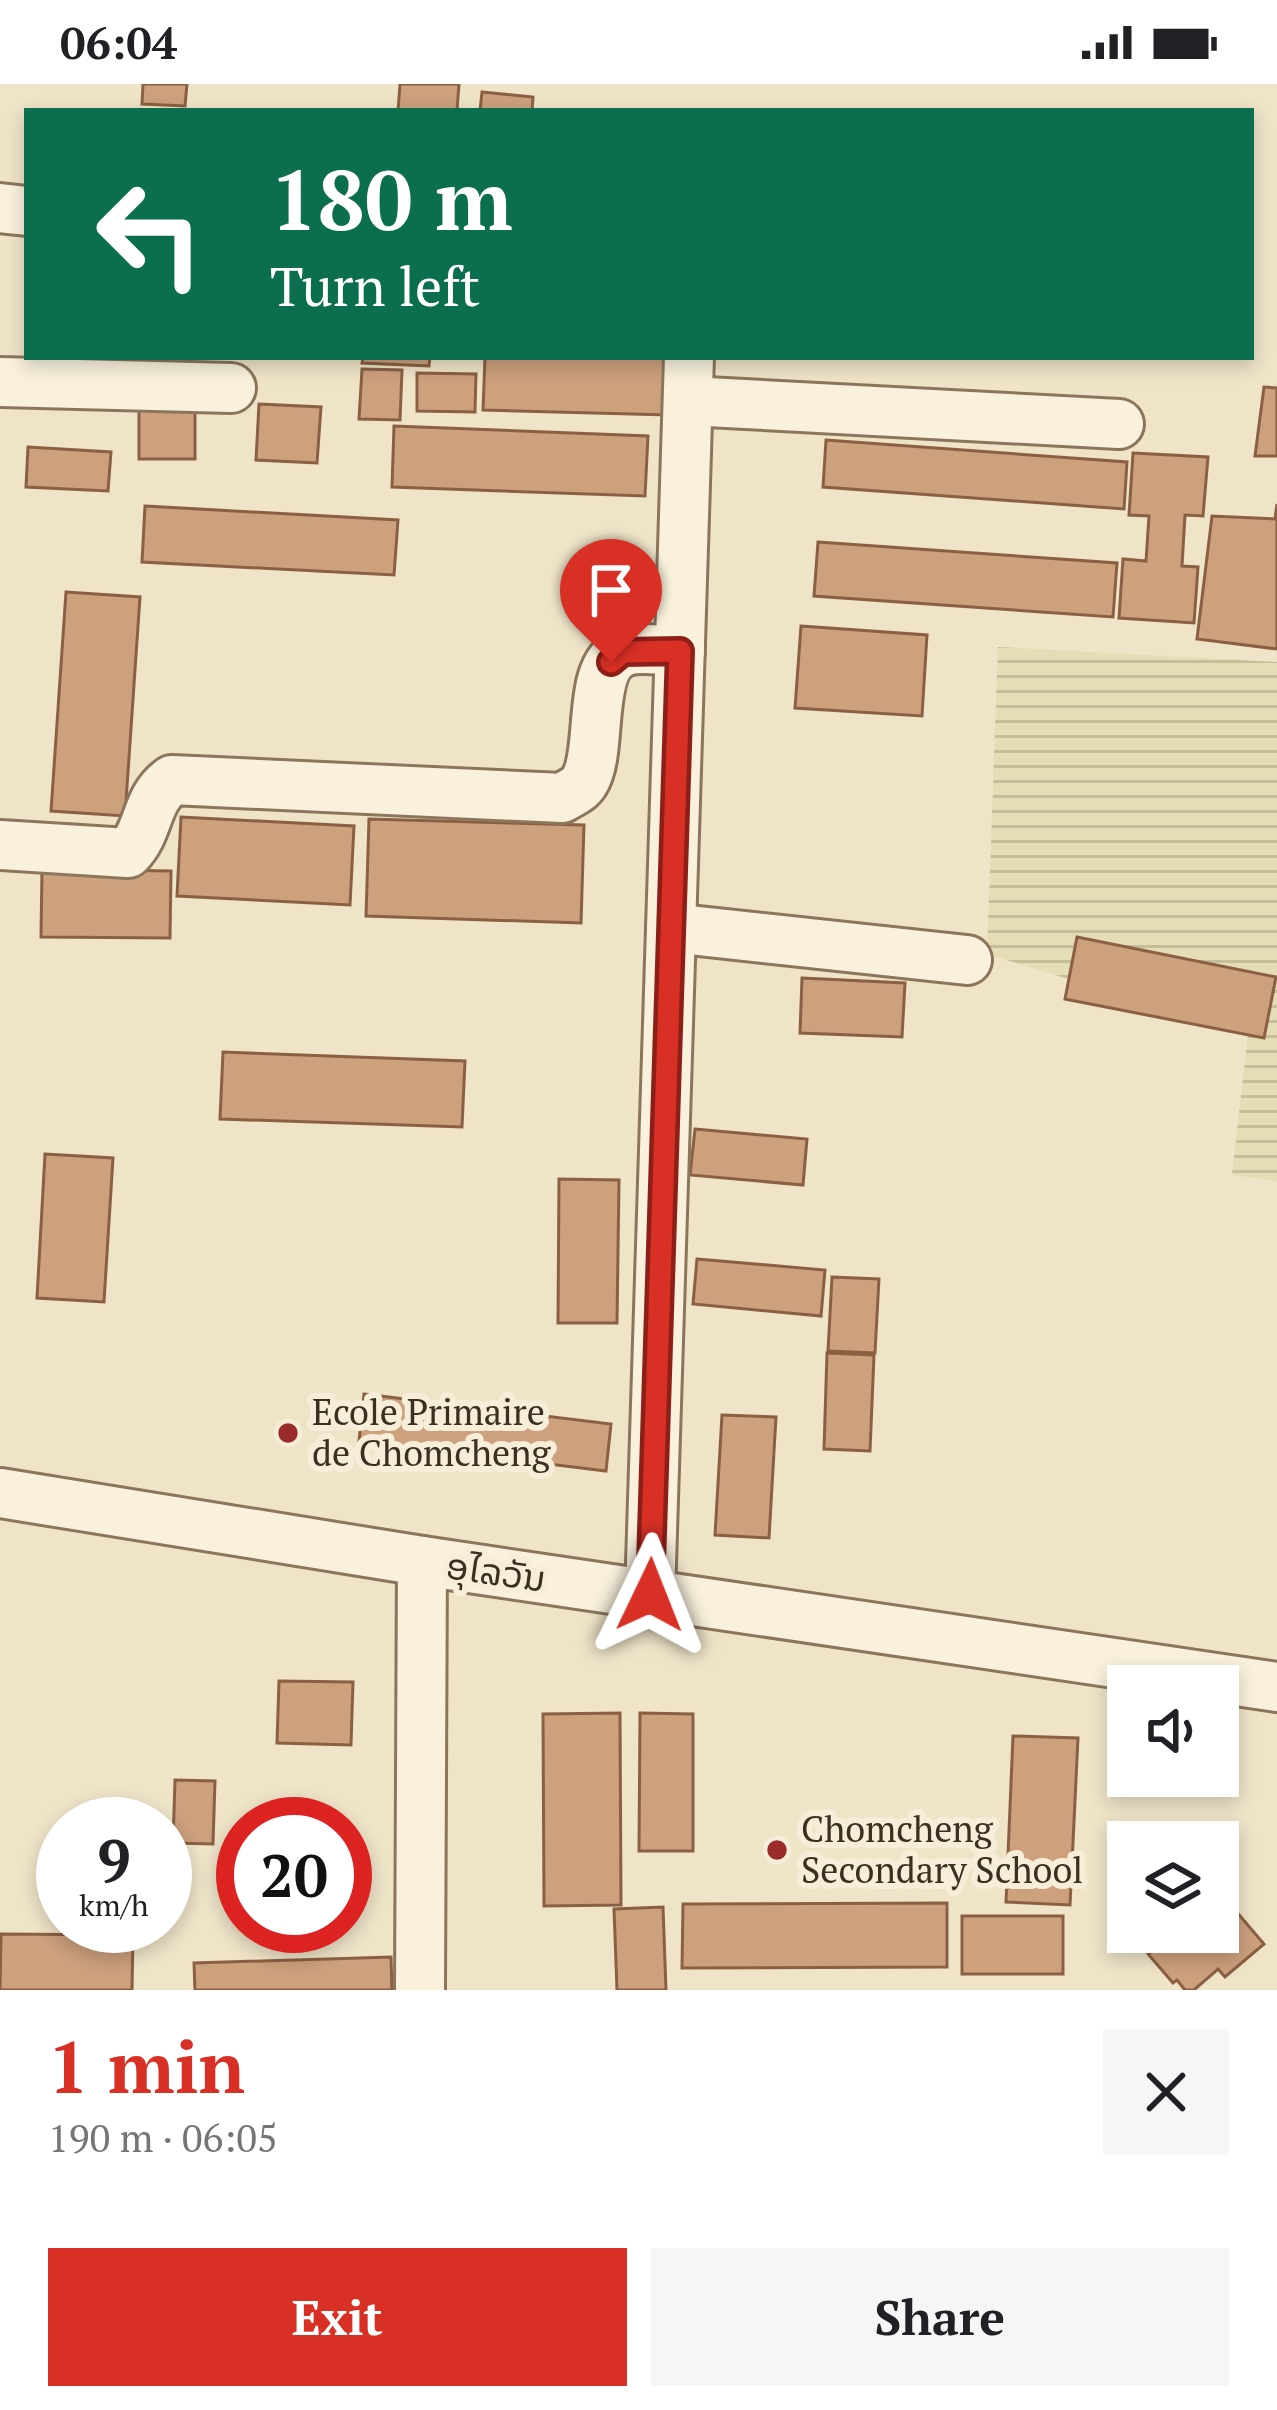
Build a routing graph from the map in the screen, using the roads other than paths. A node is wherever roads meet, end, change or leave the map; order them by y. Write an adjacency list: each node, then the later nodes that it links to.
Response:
1 (689, 379): 4 (street); 5 (street)
2 (0, 382): 3 (street)
3 (231, 388)
4 (1119, 424)
5 (680, 651): 6 (street); 7 (street)
6 (0, 845)
7 (671, 928): 8 (street); 11 (street)
8 (968, 960)
9 (0, 1493): 10 (street, ອຸໄລວັນ)
10 (422, 1561): 11 (street, ອຸໄລວັນ); 13 (street)
11 (650, 1595): 12 (street, ອຸໄລວັນ)
12 (1277, 1687)
13 (419, 1990)

